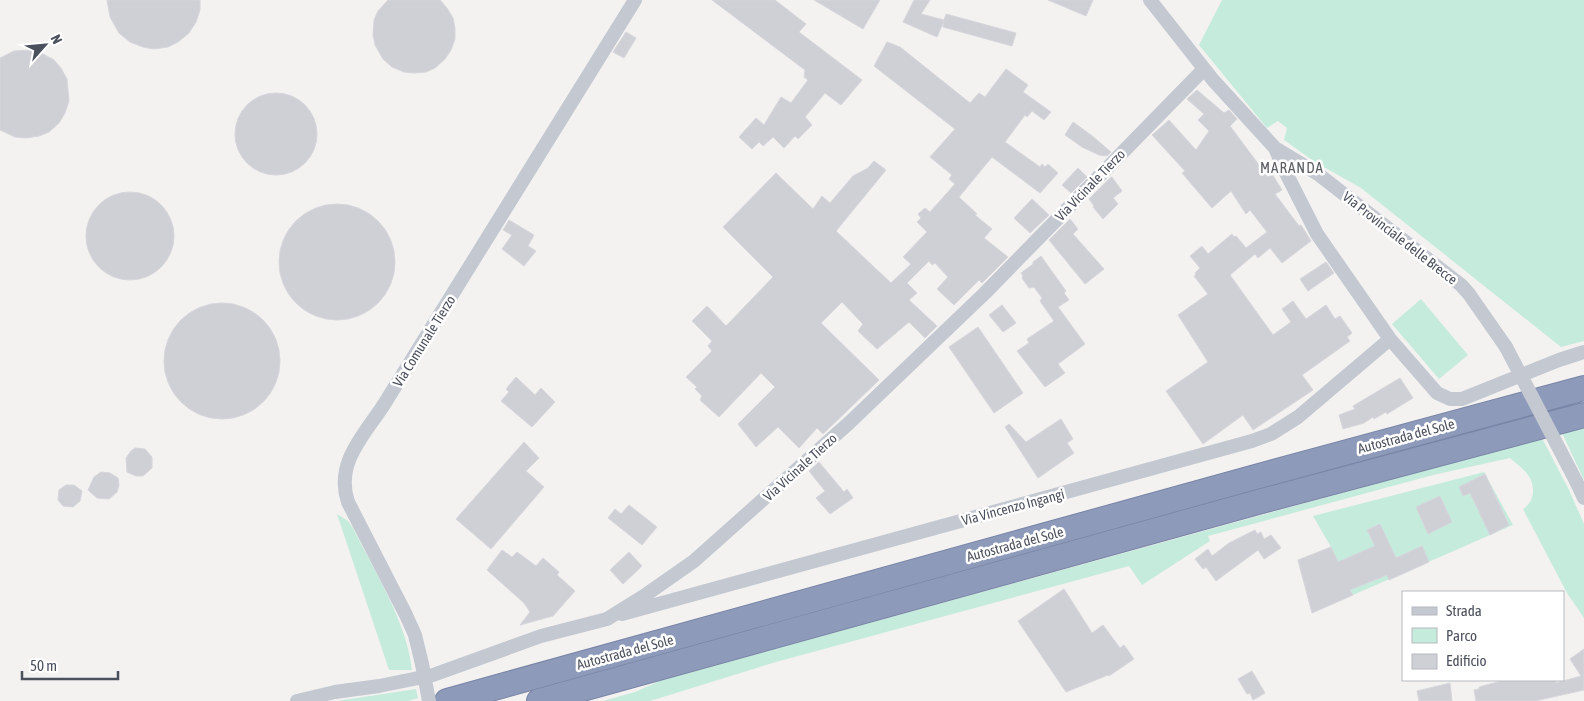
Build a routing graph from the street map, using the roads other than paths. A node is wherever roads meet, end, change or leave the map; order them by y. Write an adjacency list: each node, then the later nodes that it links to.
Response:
1 (635, 0): 14 (street, Via Comunale Tierzo, bridge)
2 (1150, 0): 3 (street, Via Provinciale delle Brecce)
3 (1204, 69): 4 (street, Via Provinciale delle Brecce); 12 (street, Via Vicinale Tierzo)
4 (1275, 148): 5 (street, Via Provinciale delle Brecce); 11 (street, Via Provinciale delle Brecce, bridge)
5 (1390, 338): 6 (street, Via Provinciale delle Brecce); 12 (street, Via Vincenzo Ingangi)
6 (1584, 352)
7 (1584, 383): 9 (highway)
8 (1584, 388): 9 (highway, Autostrada del Sole)
9 (1502, 410): 15 (highway, Autostrada del Sole)
10 (1584, 415): 16 (highway, Autostrada del Sole)
11 (1584, 498)
12 (607, 618): 13 (street, Via Vicinale Tierzo)
13 (297, 701)
14 (429, 701)
15 (447, 701)
16 (539, 701)

